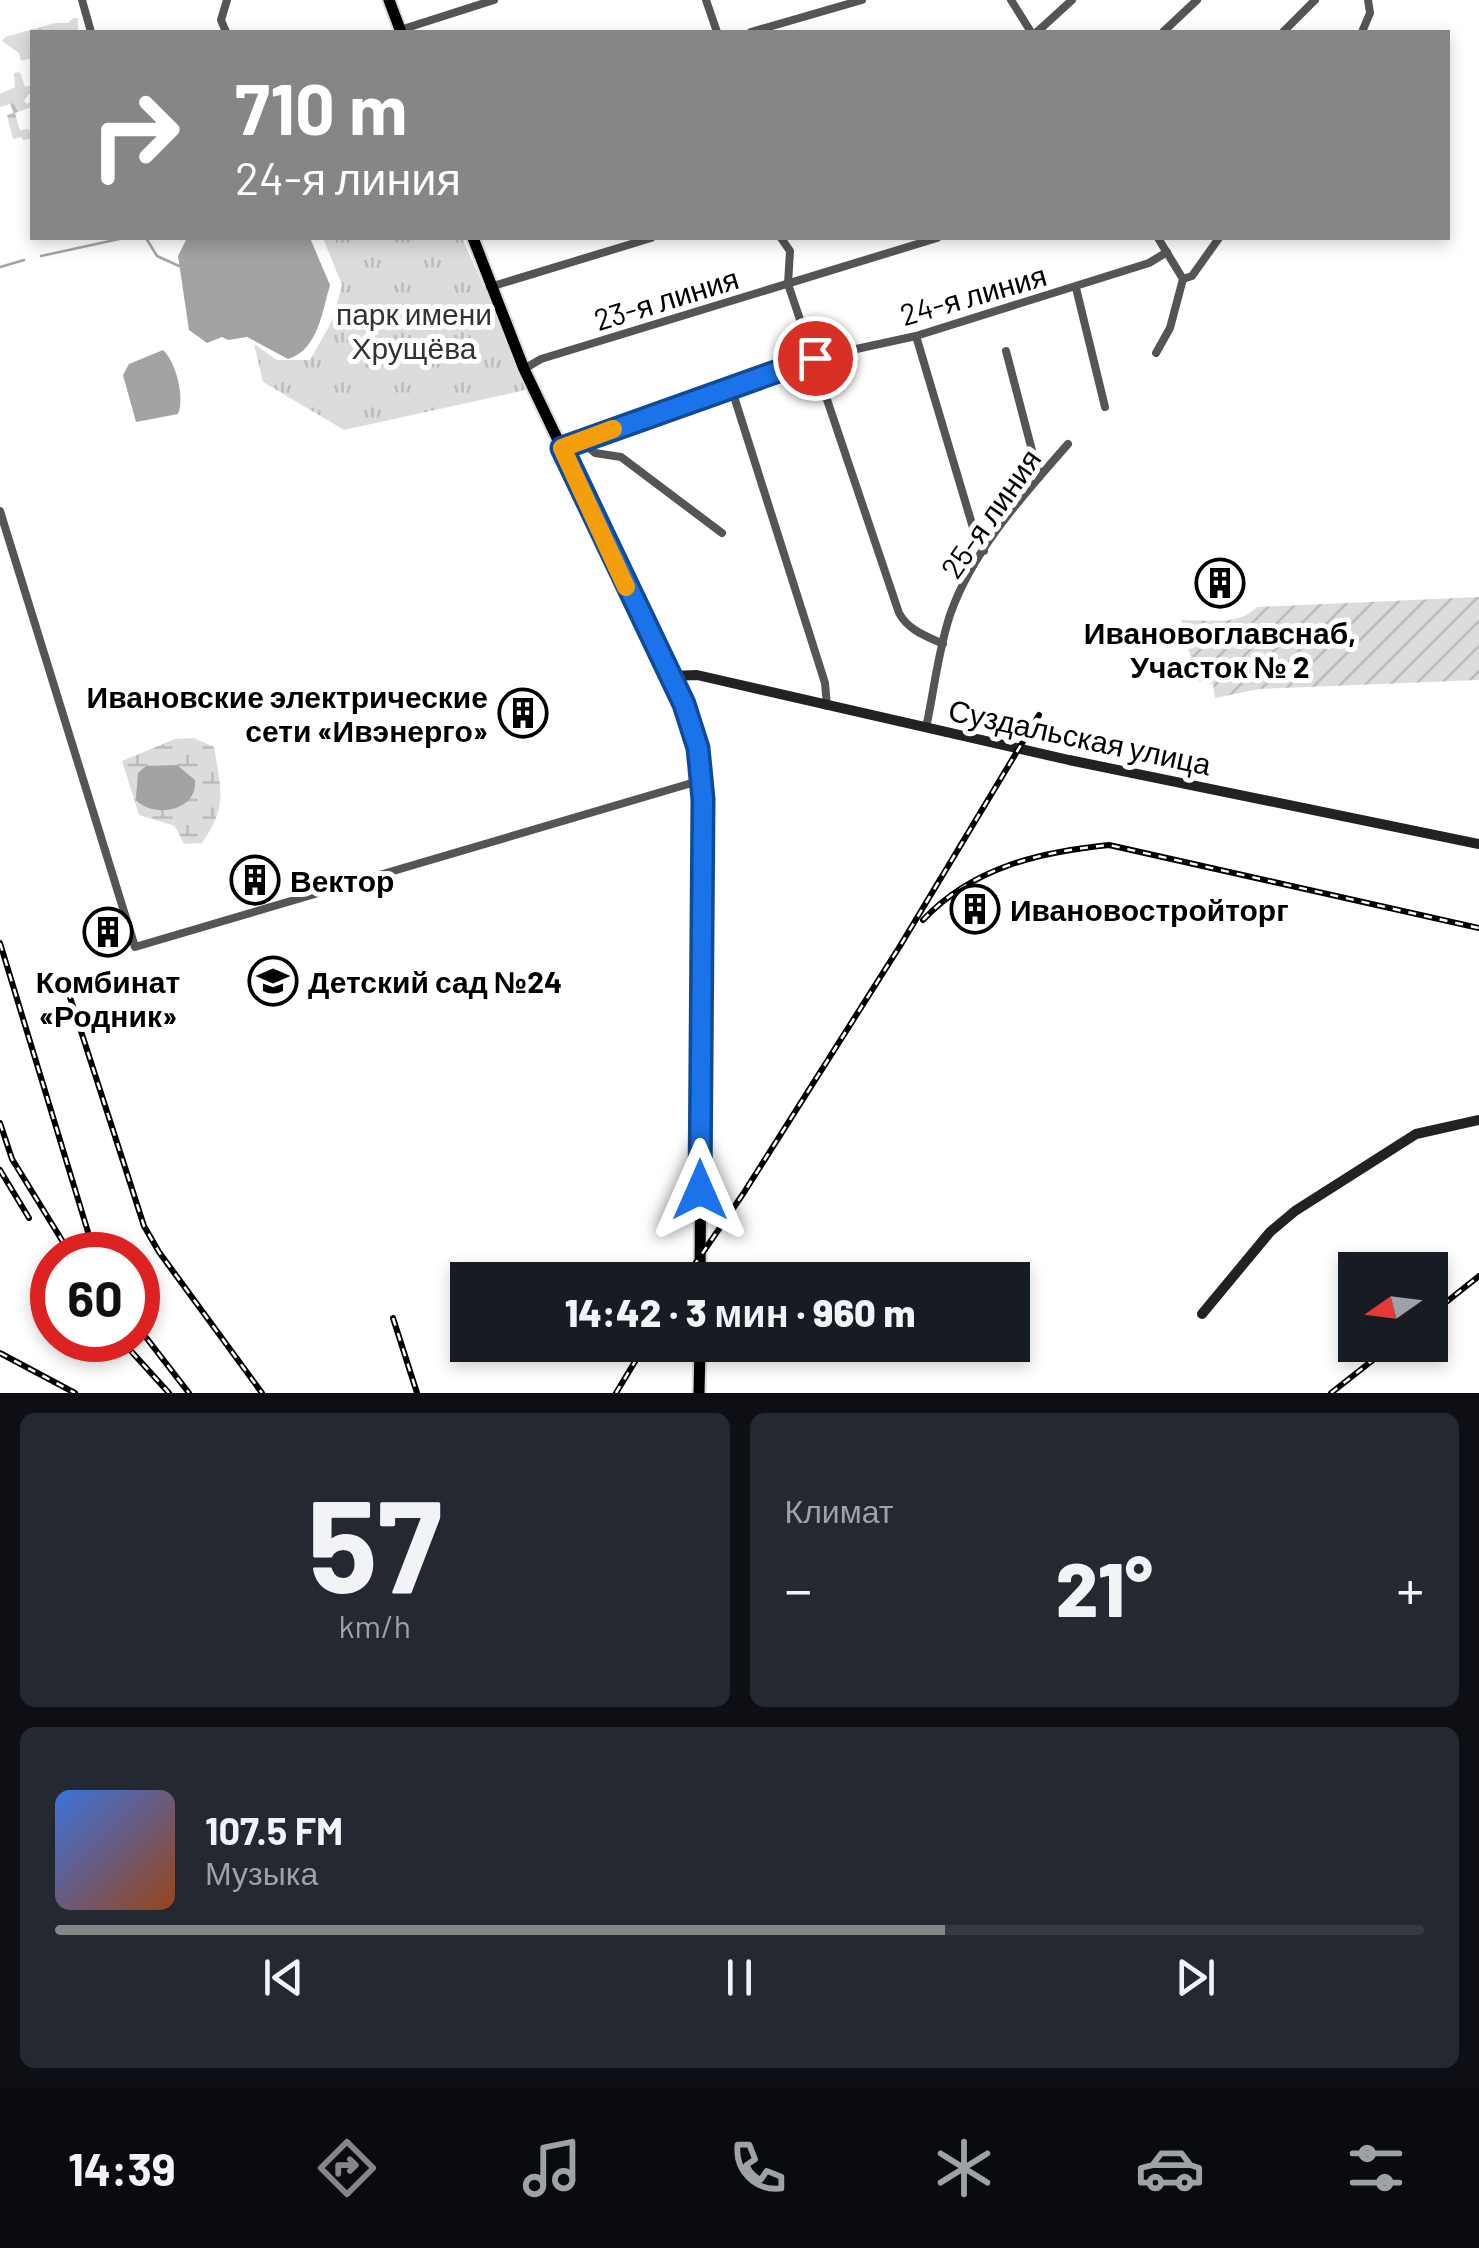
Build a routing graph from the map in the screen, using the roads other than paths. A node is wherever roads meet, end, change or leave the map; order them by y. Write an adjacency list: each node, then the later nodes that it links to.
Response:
1 (82, 0): 12 (street)
2 (227, 0): 13 (street)
3 (390, 0): 14 (main road)
4 (494, 0): 15 (street)
5 (706, 0): 16 (street)
6 (862, 0): 17 (street)
7 (1010, 0): 18 (street)
8 (1072, 0): 19 (street)
9 (1197, 0): 20 (street)
10 (1315, 0): 21 (street)
11 (1368, 0): 22 (street)
12 (90, 30)
13 (225, 30)
14 (401, 30)
15 (404, 30)
16 (716, 30)
17 (759, 30)
18 (1032, 30)
19 (1036, 30)
20 (1164, 30)
21 (1285, 30)
22 (1363, 30)
23 (474, 240): 32 (main road)
24 (643, 240): 32 (street)
25 (783, 240): 31 (street)
26 (931, 240): 31 (street, 23-я линия)
27 (1159, 240): 29 (street)
28 (1217, 240): 30 (street)
29 (1167, 252): 30 (street); 33 (street, 24-я линия)
30 (1183, 279): 36 (street)
31 (788, 284): 37 (street); 38 (street, 23-я линия)
32 (490, 287): 38 (main road)
33 (1076, 288): 34 (street, 24-я линия); 40 (street)
34 (916, 336): 37 (street, 24-я линия); 47 (street)
35 (1006, 350): 44 (street)
36 (1156, 353)
37 (815, 358): 39 (street, 24-я линия); 48 (street)
38 (524, 369): 43 (main road)
39 (730, 388): 41 (street, 24-я линия); 50 (street)
40 (1105, 407)
41 (580, 440): 43 (street, 24-я линия); 46 (street)
42 (1068, 444): 44 (street, 25-я линия)
43 (562, 448): 49 (main road)
44 (1039, 477): 47 (street, 25-я линия)
45 (0, 511): 52 (street)
46 (722, 533)
47 (984, 551): 48 (street, 25-я линия)
48 (943, 644): 51 (street, 25-я линия)
49 (670, 676): 50 (main road, Суздальская улица); 52 (main road)
50 (827, 706): 51 (main road, Суздальская улица)
51 (926, 728): 53 (main road, Суздальская улица)
52 (702, 780): 55 (main road)
53 (1479, 844)
54 (1479, 1120): 56 (main road)
55 (700, 1262)
56 (1202, 1314)
57 (700, 1362): 58 (main road)
58 (699, 1393)

